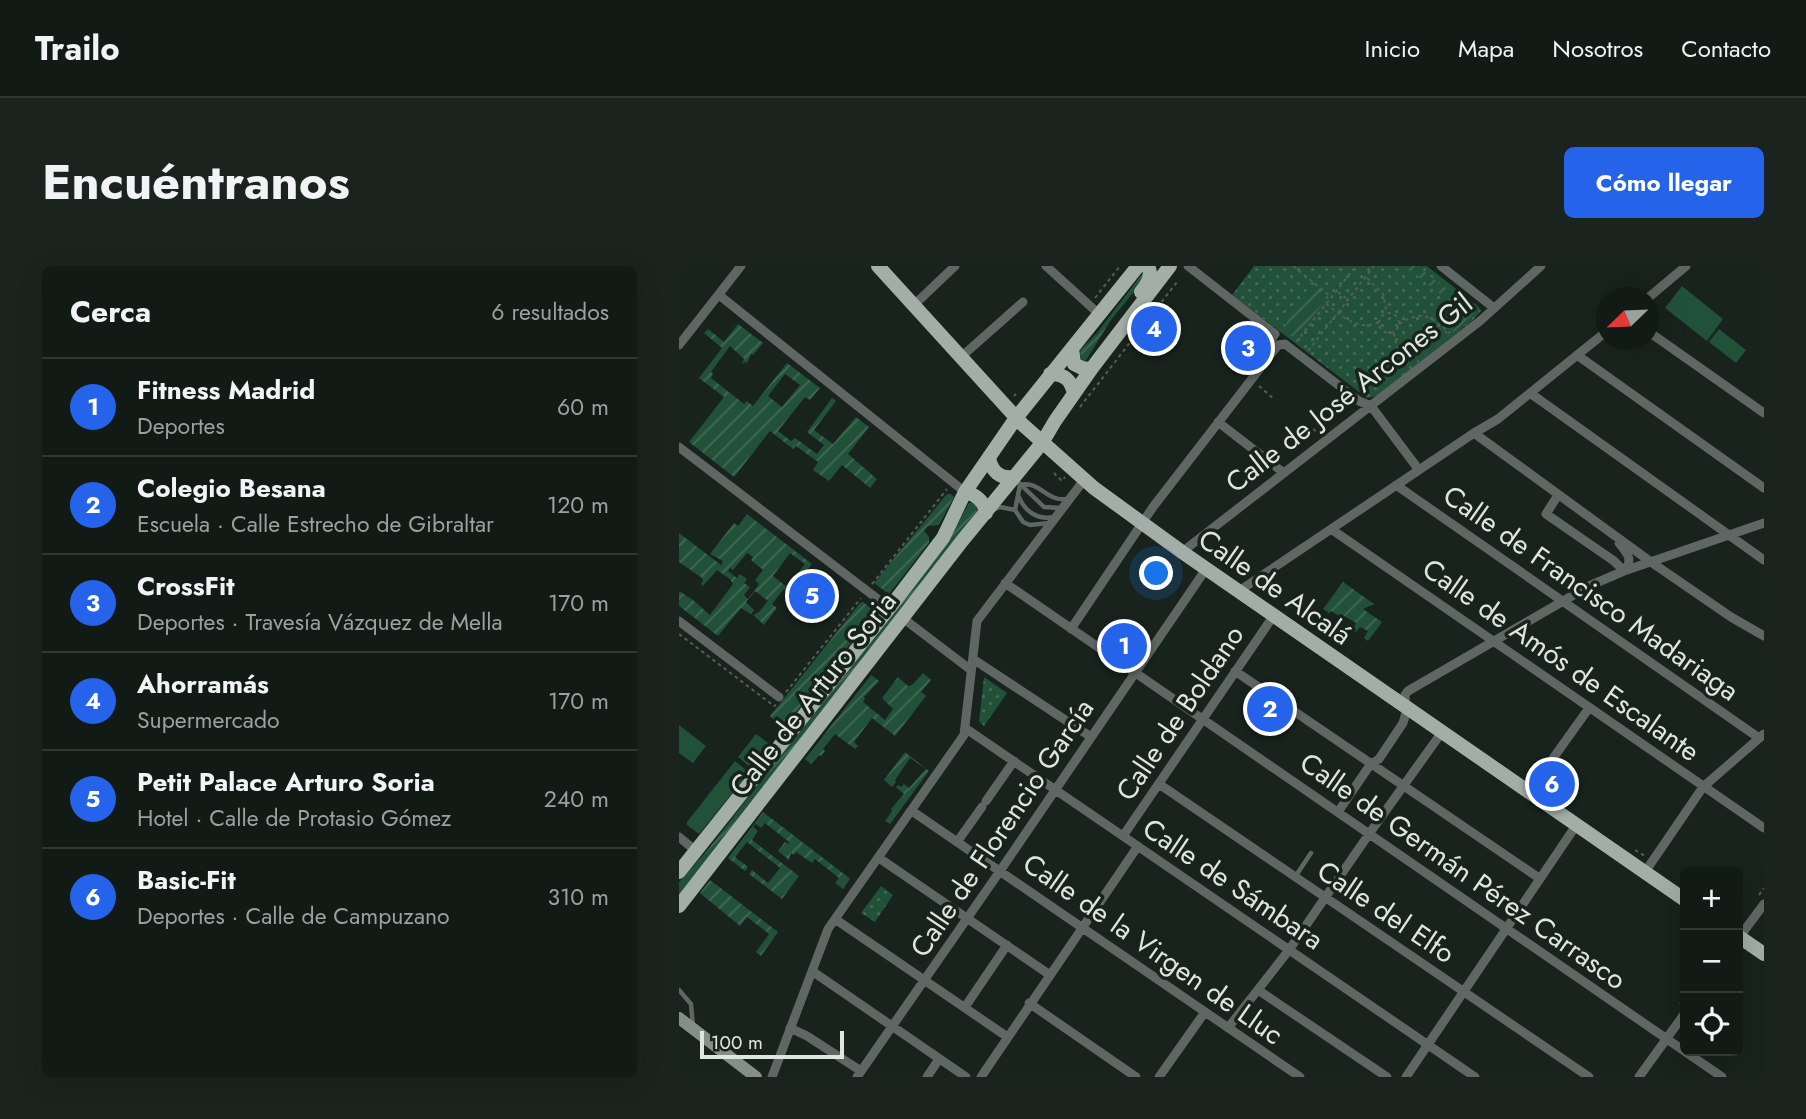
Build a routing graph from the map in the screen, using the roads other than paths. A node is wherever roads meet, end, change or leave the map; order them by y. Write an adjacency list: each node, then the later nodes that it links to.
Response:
1 (741, 266): 13 (street)
2 (878, 266): 15 (main road, Calle de Alcalá)
3 (955, 266): 15 (street)
4 (1046, 266): 16 (street)
5 (1138, 266): 16 (main road, Calle de Arturo Soria)
6 (1148, 266): 23 (main road)
7 (1170, 266): 23 (main road)
8 (1188, 266): 21 (street)
9 (1441, 266): 17 (street)
10 (1541, 266): 17 (street, Calle de José Arcones Gil)
11 (1686, 266): 12 (street)
12 (1659, 289)
13 (719, 295): 20 (street); 44 (street)
14 (1023, 302): 25 (street)
15 (914, 305): 25 (main road, Calle de Alcalá)
16 (1096, 308): 22 (main road, Calle de Arturo Soria)
17 (1494, 308): 30 (street, Calle de José Arcones Gil)
18 (1659, 339): 31 (street)
19 (1596, 340): 24 (street)
20 (679, 345)
21 (1271, 346): 30 (street); 33 (street)
22 (1072, 348): 26 (main road); 27 (main road, Calle de Arturo Soria)
23 (1105, 352): 26 (main road, Calle de Arturo Soria)
24 (1577, 355): 28 (street); 43 (street)
25 (961, 357): 32 (main road, Calle de Alcalá)
26 (1092, 368): 29 (main road, Calle de Arturo Soria)
27 (1050, 374): 29 (main road); 32 (main road, Calle de Arturo Soria)
28 (1530, 393): 34 (street); 56 (street)
29 (1074, 394): 35 (main road, Calle de Arturo Soria)
30 (1371, 406): 38 (street); 39 (street, Calle de José Arcones Gil)
31 (1764, 413)
32 (1016, 418): 35 (main road, Calle de Alcalá); 37 (main road, Calle de Arturo Soria)
33 (1218, 422): 39 (street); 53 (street)
34 (1474, 433): 38 (street); 45 (street)
35 (1042, 443): 40 (main road, Calle de Alcalá); 41 (main road, Calle de Arturo Soria)
36 (679, 447): 65 (street)
37 (989, 457): 41 (main road); 44 (main road, Calle de Arturo Soria)
38 (1419, 470): 42 (street)
39 (1284, 473): 57 (street, Calle de José Arcones Gil)
40 (1084, 480): 47 (street); 53 (main road, Calle de Alcalá)
41 (1017, 481): 46 (lane); 47 (lane); 48 (lane); 50 (main road, Calle de Arturo Soria)
42 (1396, 485): 54 (street); 64 (street, Calle de Francisco Madariaga)
43 (1764, 488)
44 (965, 492): 50 (main road); 65 (main road, Calle de Arturo Soria)
45 (1558, 495): 55 (street); 61 (street)
46 (1019, 496): 49 (lane); 51 (lane)
47 (1070, 498): 48 (street)
48 (1064, 506): 51 (street)
49 (1015, 510): 50 (lane); 51 (lane)
50 (986, 513): 67 (main road, Calle de Arturo Soria)
51 (1054, 519): 62 (street)
52 (1764, 523): 56 (street)
53 (1142, 524): 57 (main road, Calle de Alcalá); 69 (street)
54 (1331, 529): 63 (street); 71 (street, Calle de Amós de Escalante)
55 (1611, 532): 59 (street); 61 (street)
56 (1728, 535): 58 (street); 59 (street)
57 (1182, 552): 60 (main road, Calle de Alcalá)
58 (1764, 560)
59 (1651, 562): 61 (street); 70 (street)
60 (1206, 569): 63 (main road, Calle de Alcalá); 75 (street, Calle de Florencio García)
61 (1624, 571): 64 (street)
62 (1005, 583): 69 (street, Calle de Germán Pérez Carrasco); 72 (street)
63 (1239, 591): 66 (main road, Calle de Alcalá)
64 (1562, 601): 71 (street); 82 (street, Calle de Francisco Madariaga)
65 (891, 606): 100 (main road, Calle de Arturo Soria)
66 (1274, 615): 74 (street, Calle de Boldano); 77 (main road, Calle de Alcalá)
67 (904, 619): 73 (street); 111 (main road, Calle de Arturo Soria)
68 (679, 621): 76 (street)
69 (1071, 629): 75 (street, Calle de Germán Pérez Carrasco)
70 (1764, 636)
71 (1492, 641): 77 (street); 78 (street, Calle de Amós de Escalante)
72 (973, 659): 73 (street); 83 (street)
73 (971, 670): 80 (street)
74 (1235, 671): 79 (street, Calle de Boldano); 85 (street)
75 (1136, 673): 79 (street, Calle de Germán Pérez Carrasco); 83 (street, Calle de Florencio García)
76 (781, 697)
77 (1405, 706): 81 (main road, Calle de Alcalá); 85 (street)
78 (1589, 708): 88 (street, Calle de Amós de Escalante); 90 (street)
79 (1202, 719): 86 (street, Calle de Boldano); 92 (street, Calle de Germán Pérez Carrasco)
80 (965, 728): 84 (street, Calle de Sámbara); 91 (street)
81 (1442, 732): 87 (street); 90 (main road, Calle de Alcalá)
82 (1762, 736): 88 (street)
83 (1091, 737): 89 (street, Calle de Florencio García)
84 (1014, 761): 89 (street, Calle de Sámbara); 98 (street)
85 (1370, 765): 87 (street); 92 (street)
86 (1159, 784): 96 (street, Calle de Boldano); 106 (street, Calle del Elfo)
87 (1403, 786): 95 (street); 107 (street)
88 (1703, 786): 94 (street, Calle de Amós de Escalante); 105 (street)
89 (1056, 790): 96 (street, Calle de Sámbara); 103 (street, Calle de Florencio García)
90 (1529, 792): 93 (main road, Calle de Alcalá)
91 (912, 811): 98 (street, Calle de la Virgen de Lluc); 102 (street)
92 (1338, 813): 95 (street, Calle de Germán Pérez Carrasco)
93 (1577, 824): 105 (main road, Calle de Alcalá); 107 (street)
94 (1764, 828)
95 (1369, 834): 109 (street); 115 (street, Calle de Germán Pérez Carrasco)
96 (1123, 836): 99 (street, Calle de Sámbara)
97 (679, 837): 100 (street)
98 (957, 842): 103 (street, Calle de la Virgen de Lluc)
99 (1138, 846): 114 (street, Calle de Boldano); 119 (street, Calle de Sámbara)
100 (697, 852): 104 (main road, Calle de Arturo Soria)
101 (1311, 853): 106 (lane)
102 (879, 858): 112 (street); 113 (street)
103 (1000, 871): 113 (street, Calle de Florencio García); 114 (street, Calle de la Virgen de Lluc)
104 (679, 872)
105 (1645, 872): 108 (main road, Calle de Alcalá)
106 (1295, 877): 109 (street, Calle del Elfo)
107 (1539, 878): 115 (street)
108 (1680, 896)
109 (1325, 899): 119 (street); 126 (street, Calle del Elfo)
110 (1764, 904): 116 (street)
111 (679, 906)
112 (835, 919): 121 (street); 123 (street)
113 (968, 919): 118 (street); 123 (street, Calle de Florencio García)
114 (1081, 927): 122 (street, Calle de Boldano); 129 (street, Calle de la Virgen de Lluc)
115 (1506, 928): 126 (street); 137 (street, Calle de Germán Pérez Carrasco)
116 (1743, 931)
117 (1743, 941): 120 (main road)
118 (1007, 945): 122 (street); 128 (street)
119 (1289, 950): 125 (street); 138 (street, Calle de Sámbara)
120 (1764, 954)
121 (812, 971): 132 (street); 133 (street)
122 (1050, 975): 127 (street, Calle de Boldano)
123 (925, 980): 128 (street); 132 (street, Calle de Florencio García)
124 (679, 990): 135 (lane)
125 (1258, 990): 134 (street); 149 (street)
126 (1462, 991): 138 (street); 152 (street, Calle del Elfo)
127 (1029, 1003): 136 (street, Calle de Boldano); 146 (street)
128 (965, 1007): 136 (street)
129 (1205, 1012): 134 (street, Calle de la Virgen de Lluc); 147 (street)
130 (679, 1018): 135 (street)
131 (1680, 1020): 137 (street)
132 (893, 1026): 139 (street); 140 (street, Calle de Florencio García)
133 (790, 1028): 140 (street); 142 (street)
134 (1227, 1028): 148 (street, Calle de la Virgen de Lluc)
135 (694, 1029): 141 (street)
136 (1006, 1036): 145 (street, Calle de Boldano)
137 (1666, 1039): 153 (street); 154 (street, Calle de Germán Pérez Carrasco)
138 (1427, 1044): 150 (street); 151 (street, Calle de Sámbara)
139 (939, 1059): 143 (street); 144 (street)
140 (859, 1074)
141 (756, 1077)
142 (772, 1077)
143 (927, 1077)
144 (965, 1077)
145 (981, 1077)
146 (1136, 1077)
147 (1159, 1077)
148 (1300, 1077)
149 (1387, 1077)
150 (1406, 1077)
151 (1475, 1077)
152 (1589, 1077)
153 (1639, 1077)
154 (1722, 1077)

